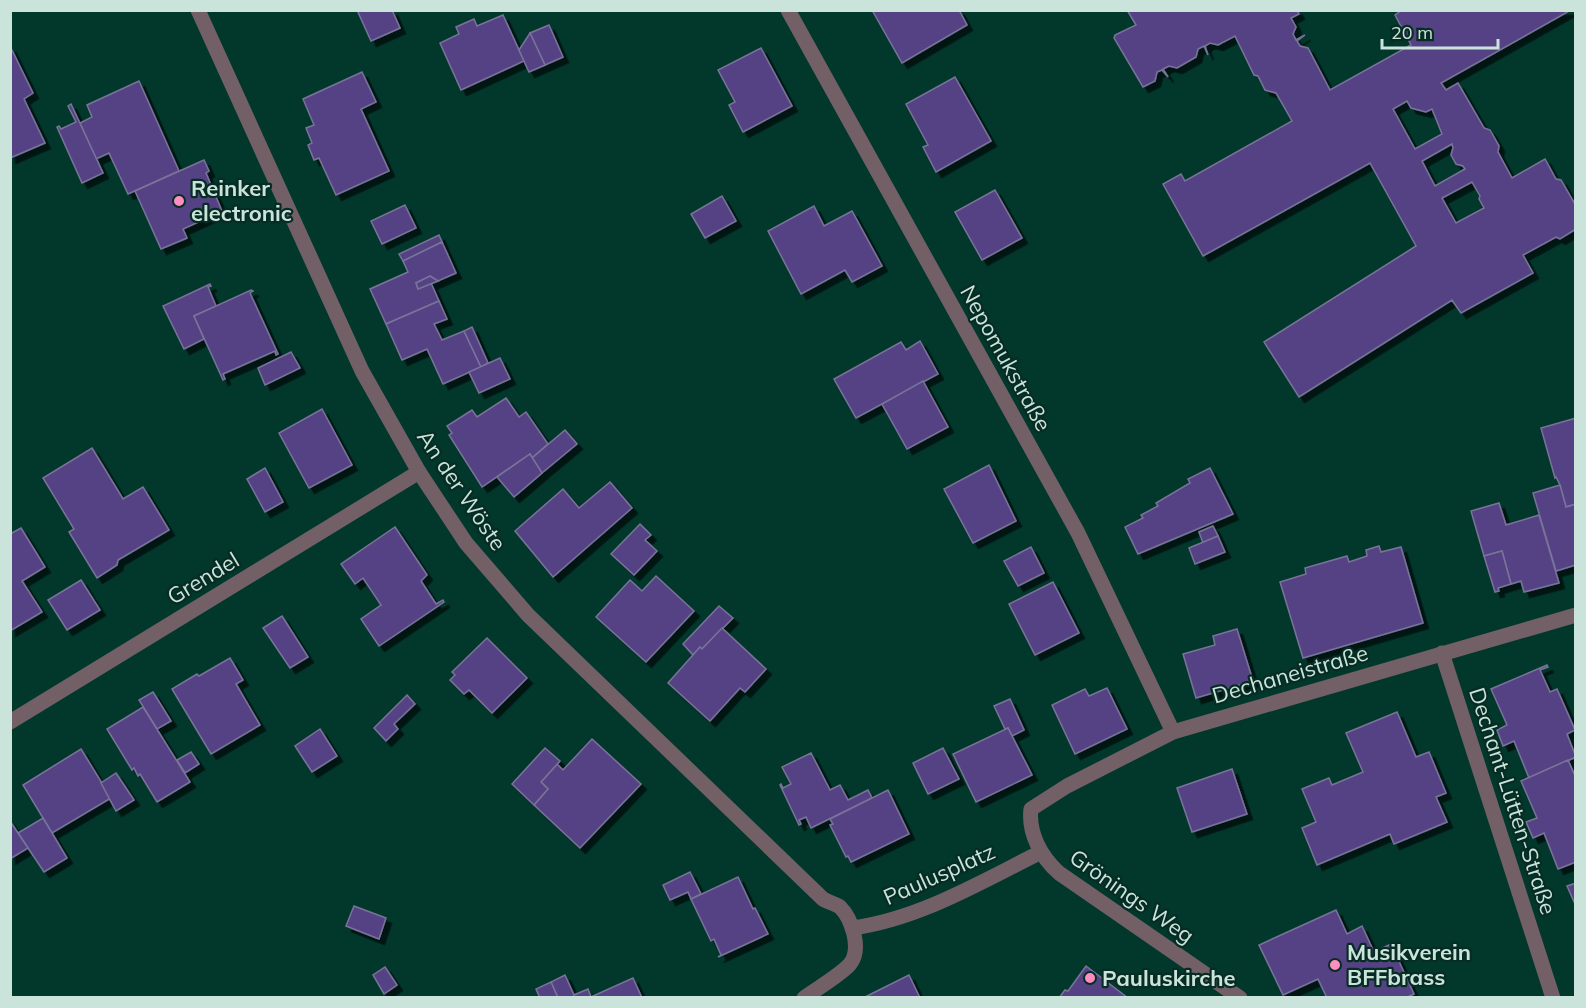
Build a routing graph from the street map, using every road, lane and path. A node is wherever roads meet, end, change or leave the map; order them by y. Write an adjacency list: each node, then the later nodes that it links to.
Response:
1 (198, 10): 3 (street, An der Wöste)
2 (788, 10): 7 (street, Nepomukstraße)
3 (419, 472): 6 (street, Grendel); 10 (street, An der Wöste)
4 (1575, 615): 5 (street, Dechaneistraße)
5 (1442, 653): 7 (street, Dechaneistraße); 13 (street, Dechant-Lütten-Straße)
6 (10, 722)
7 (1173, 732): 8 (street, Dechaneistraße)
8 (1031, 809): 9 (street, Grönings Weg)
9 (1041, 852): 10 (street, Paulusplatz); 12 (street, Grönings Weg)
10 (852, 928): 11 (street)
11 (804, 998)
12 (1240, 998)
13 (1553, 998)

